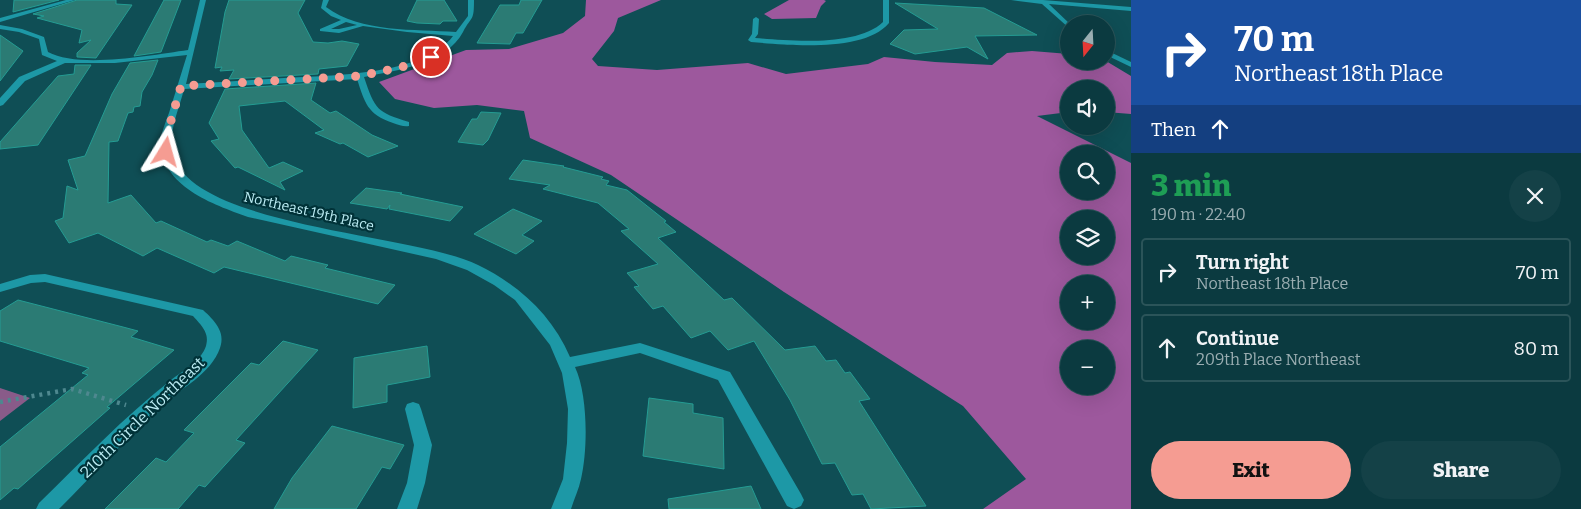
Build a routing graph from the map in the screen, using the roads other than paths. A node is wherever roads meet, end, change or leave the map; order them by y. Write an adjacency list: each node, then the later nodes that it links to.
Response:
1 (72, 0): 12 (street)
2 (203, 0): 17 (street)
3 (326, 0): 13 (street)
4 (471, 0): 16 (street)
5 (886, 0): 11 (street)
6 (1014, 0): 8 (street)
7 (1112, 0): 9 (street)
8 (1043, 2): 9 (street); 10 (street)
9 (1128, 8)
10 (1060, 18)
11 (756, 19)
12 (0, 20)
13 (344, 20): 14 (street); 14 (street)
14 (366, 25): 16 (street)
15 (0, 27): 19 (street)
16 (459, 34): 21 (street)
17 (191, 52): 19 (street); 22 (street)
18 (1115, 56): 20 (street)
19 (65, 60): 23 (street)
20 (1131, 64)
21 (360, 76): 22 (street); 24 (street)
22 (181, 86): 26 (street, Northeast 19th Place)
23 (0, 104)
24 (406, 124)
25 (0, 288): 29 (street, 210th Circle Northeast)
26 (566, 363): 28 (street); 31 (street, Northeast 19th Place)
27 (413, 409): 30 (street)
28 (794, 500)
29 (46, 509)
30 (407, 509)
31 (561, 509)

